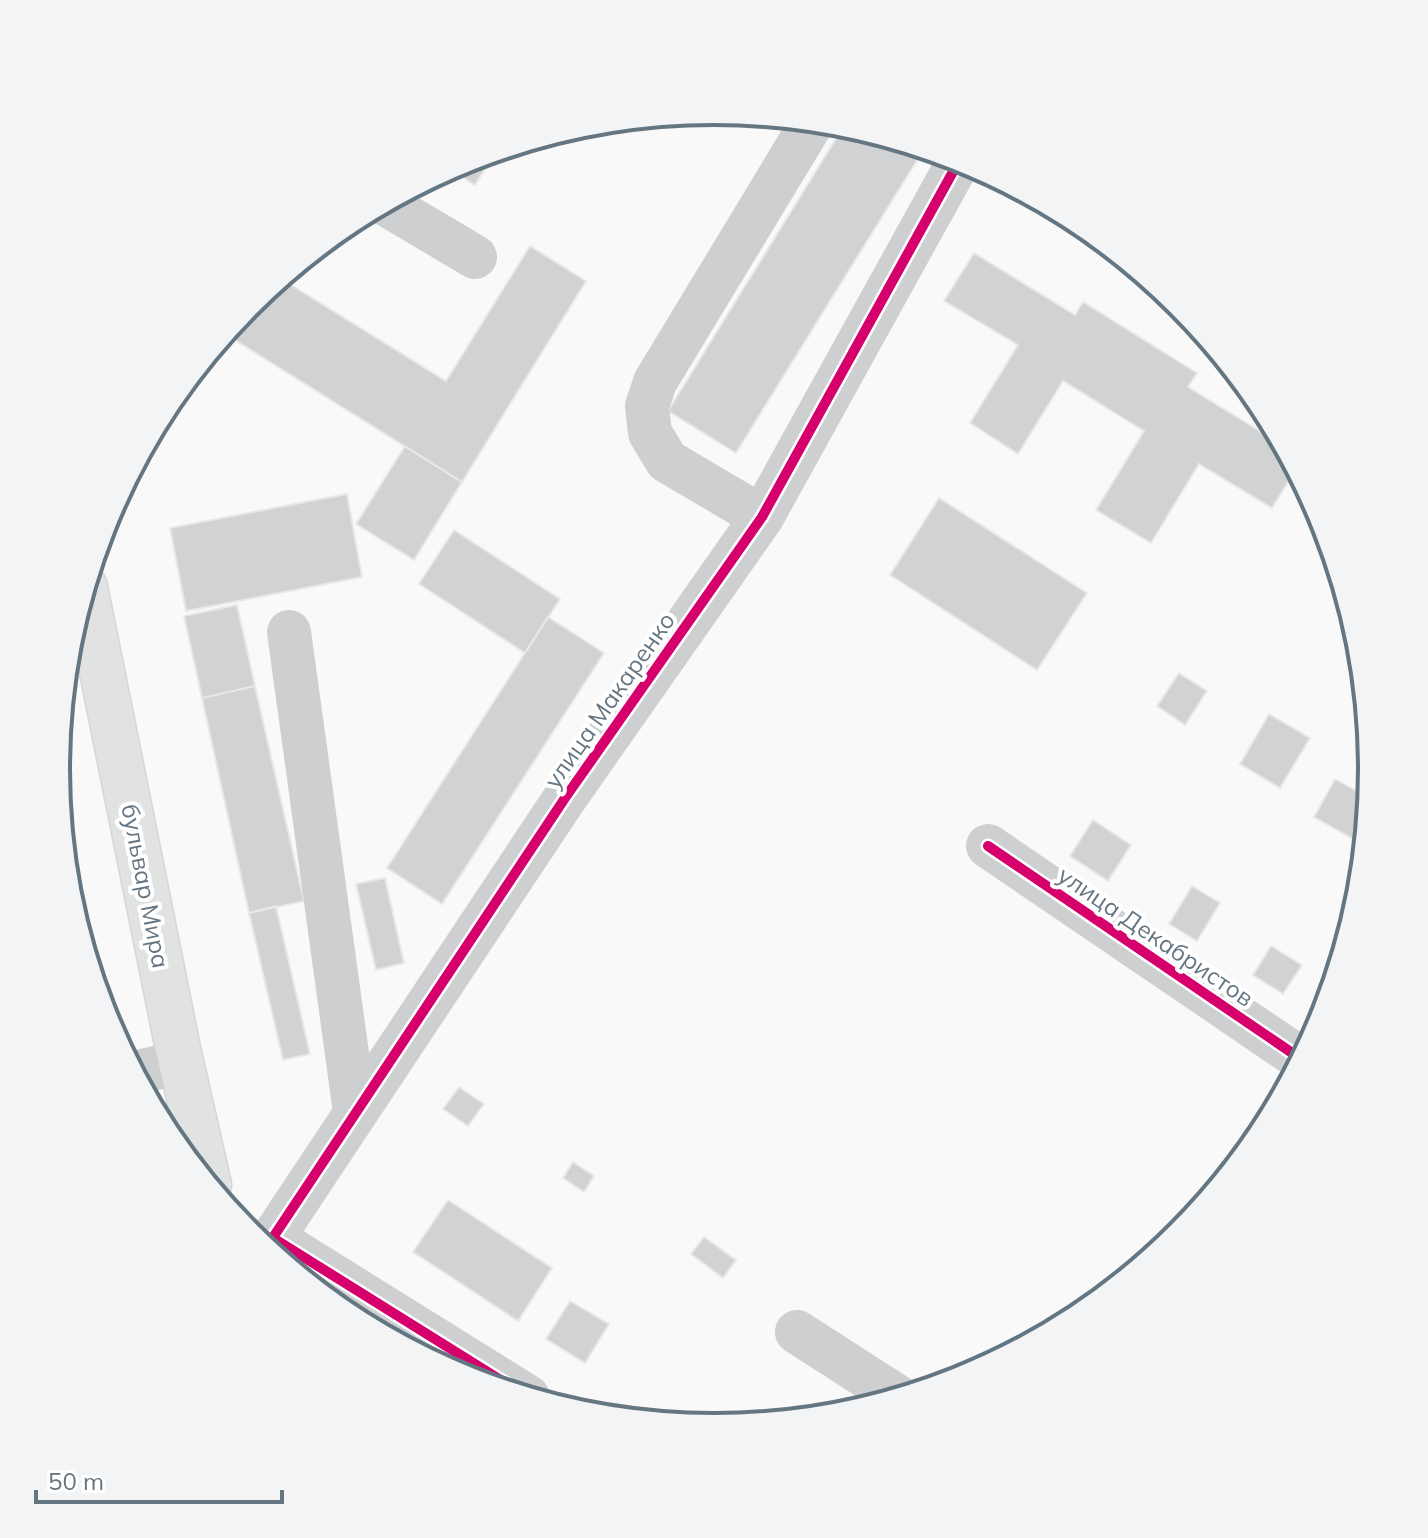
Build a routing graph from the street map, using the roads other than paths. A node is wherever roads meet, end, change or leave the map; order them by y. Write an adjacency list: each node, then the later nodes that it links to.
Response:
1 (806, 132): 5 (street)
2 (953, 171): 5 (street, улица Макаренко)
3 (395, 209): 4 (street)
4 (475, 257)
5 (762, 517): 12 (street, улица Макаренко)
6 (90, 611): 10 (main road, бульвар Мира)
7 (289, 632): 12 (street)
8 (988, 846): 9 (street, улица Декабристов)
9 (1292, 1053)
10 (181, 1062): 11 (street); 13 (main road, бульвар Мира)
11 (145, 1070)
12 (355, 1112): 14 (street, улица Макаренко)
13 (204, 1162)
14 (273, 1237)
15 (297, 1260): 17 (street)
16 (797, 1332): 18 (street)
17 (481, 1369)
18 (886, 1389)

